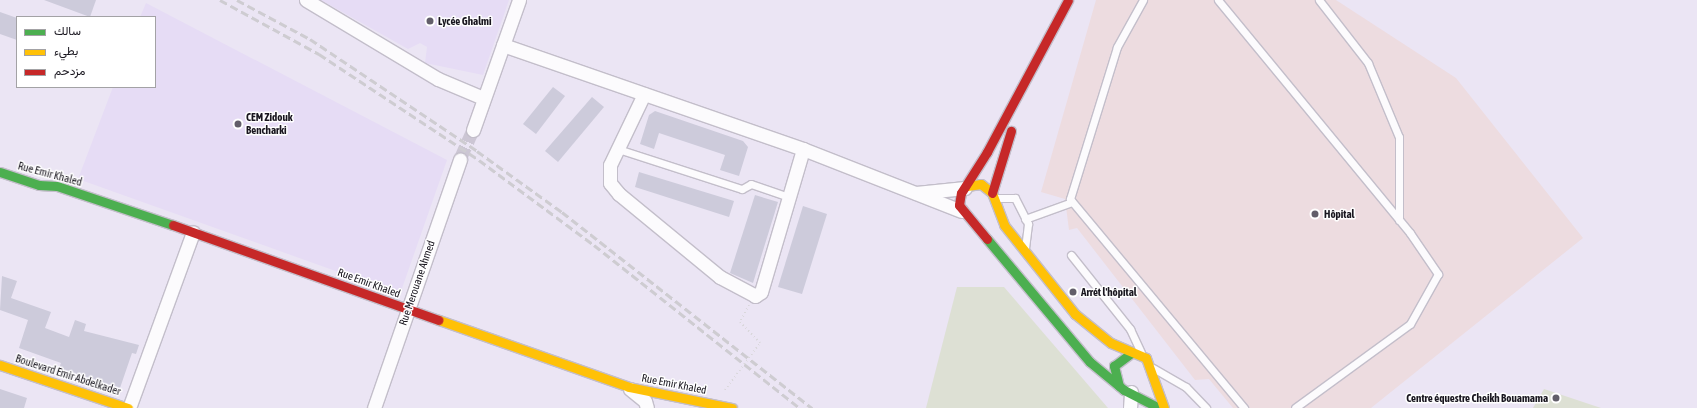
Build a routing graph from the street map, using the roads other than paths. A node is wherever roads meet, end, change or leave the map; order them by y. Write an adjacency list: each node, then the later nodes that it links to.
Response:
1 (306, 0): 9 (street)
2 (520, 0): 7 (street)
3 (1068, 0): 16 (street)
4 (1143, 0): 20 (lane)
5 (1218, 0): 23 (lane)
6 (1319, 0): 23 (lane)
7 (503, 45): 8 (street); 9 (street)
8 (644, 94): 12 (street); 13 (street)
9 (483, 98): 11 (street)
10 (1017, 120): 19 (street)
11 (473, 130)
12 (803, 148): 17 (street); 18 (street)
13 (618, 149): 18 (lane); 18 (street)
14 (460, 159): 27 (street, Rue Merouane Ahmed)
15 (0, 172): 24 (street, Rue Emir Khaled)
16 (966, 187): 17 (street); 19 (street); 21 (street)
17 (916, 193): 21 (street)
18 (789, 197)
19 (994, 198): 21 (street); 22 (lane); 25 (street)
20 (1072, 202): 22 (lane); 42 (lane)
21 (965, 215): 33 (street)
22 (1025, 219): 25 (lane)
23 (1399, 220): 43 (lane)
24 (192, 232): 27 (street, Rue Emir Khaled); 34 (street)
25 (1024, 251): 28 (street)
26 (1071, 255): 29 (lane)
27 (408, 310): 32 (street, Rue Emir Khaled); 35 (street, Rue Merouane Ahmed)
28 (1131, 353): 29 (street); 33 (street)
29 (1141, 355): 31 (street)
30 (0, 365): 34 (street, Boulevard Emir Abdelkader)
31 (1152, 370): 33 (street); 40 (street); 41 (lane)
32 (629, 388): 36 (street); 37 (street, Rue Emir Khaled)
33 (1127, 390): 38 (street); 39 (street)
34 (128, 408)
35 (374, 408)
36 (647, 408)
37 (732, 408)
38 (1130, 408)
39 (1159, 408)
40 (1164, 408)
41 (1206, 408)
42 (1244, 408)
43 (1295, 408)

